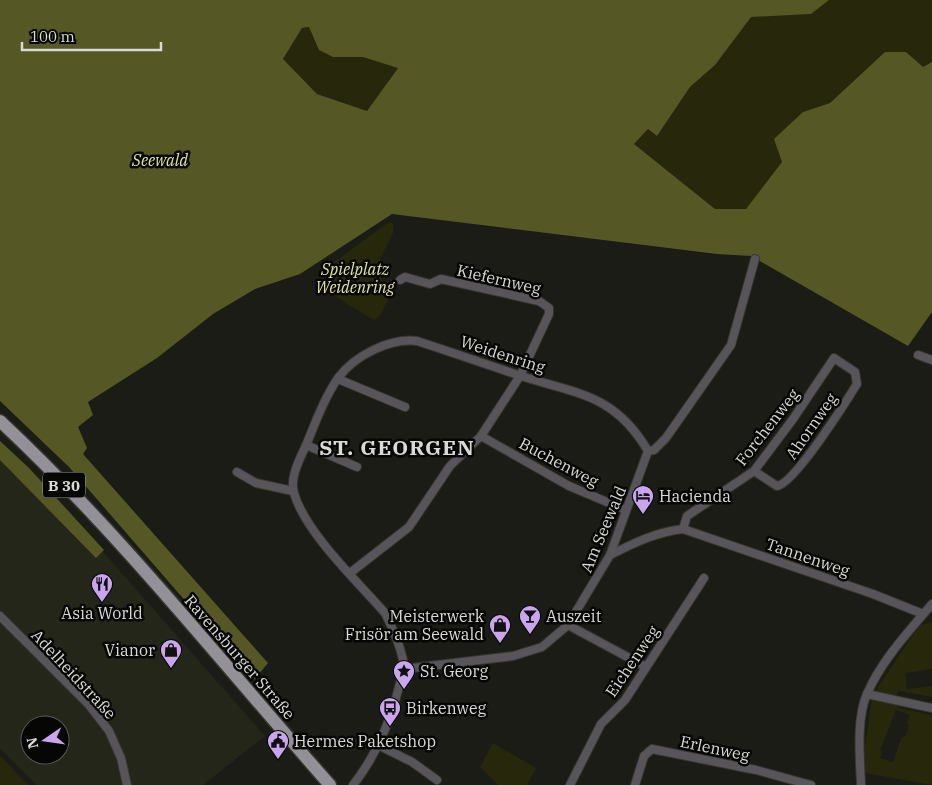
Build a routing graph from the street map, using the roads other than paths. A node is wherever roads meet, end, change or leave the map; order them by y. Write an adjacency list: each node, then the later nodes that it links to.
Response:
1 (755, 259): 12 (street)
2 (400, 280): 6 (street, Kiefernweg)
3 (918, 355): 5 (street)
4 (834, 358): 14 (street, Forchenweg); 14 (street, Ahornweg)
5 (932, 360)
6 (520, 376): 7 (street, Weidenring); 10 (street); 12 (street, Weidenring)
7 (338, 379): 8 (street); 11 (street, Weidenring)
8 (405, 407)
9 (0, 421): 33 (main road, Ravensburger Straße / B 30)
10 (481, 436): 17 (street, Buchenweg); 20 (street)
11 (306, 445): 13 (street); 16 (street, Weidenring)
12 (648, 451): 17 (street, Am Seewald)
13 (357, 467)
14 (754, 470): 18 (street, Forchenweg)
15 (237, 472): 16 (street)
16 (293, 490): 20 (street, Weidenring)
17 (626, 510): 19 (street, Am Seewald)
18 (683, 529): 19 (street); 23 (street, Tannenweg)
19 (610, 555): 25 (street, Am Seewald)
20 (350, 573): 27 (street, Weidenring)
21 (704, 578): 26 (street, Eichenweg)
22 (932, 604): 23 (street)
23 (923, 614): 28 (street)
24 (0, 616): 32 (street, Adelheidstraße)
25 (568, 625): 26 (street); 27 (street, Am Seewald)
26 (646, 666): 35 (street, Eichenweg)
27 (404, 669): 30 (street)
28 (867, 694): 29 (street); 38 (street)
29 (932, 708)
30 (378, 745): 31 (street); 34 (street)
31 (437, 780)
32 (127, 785)
33 (330, 785)
34 (353, 785)
35 (570, 785)
36 (634, 785): 37 (street, Erlenweg)
37 (811, 785)
38 (862, 785)

